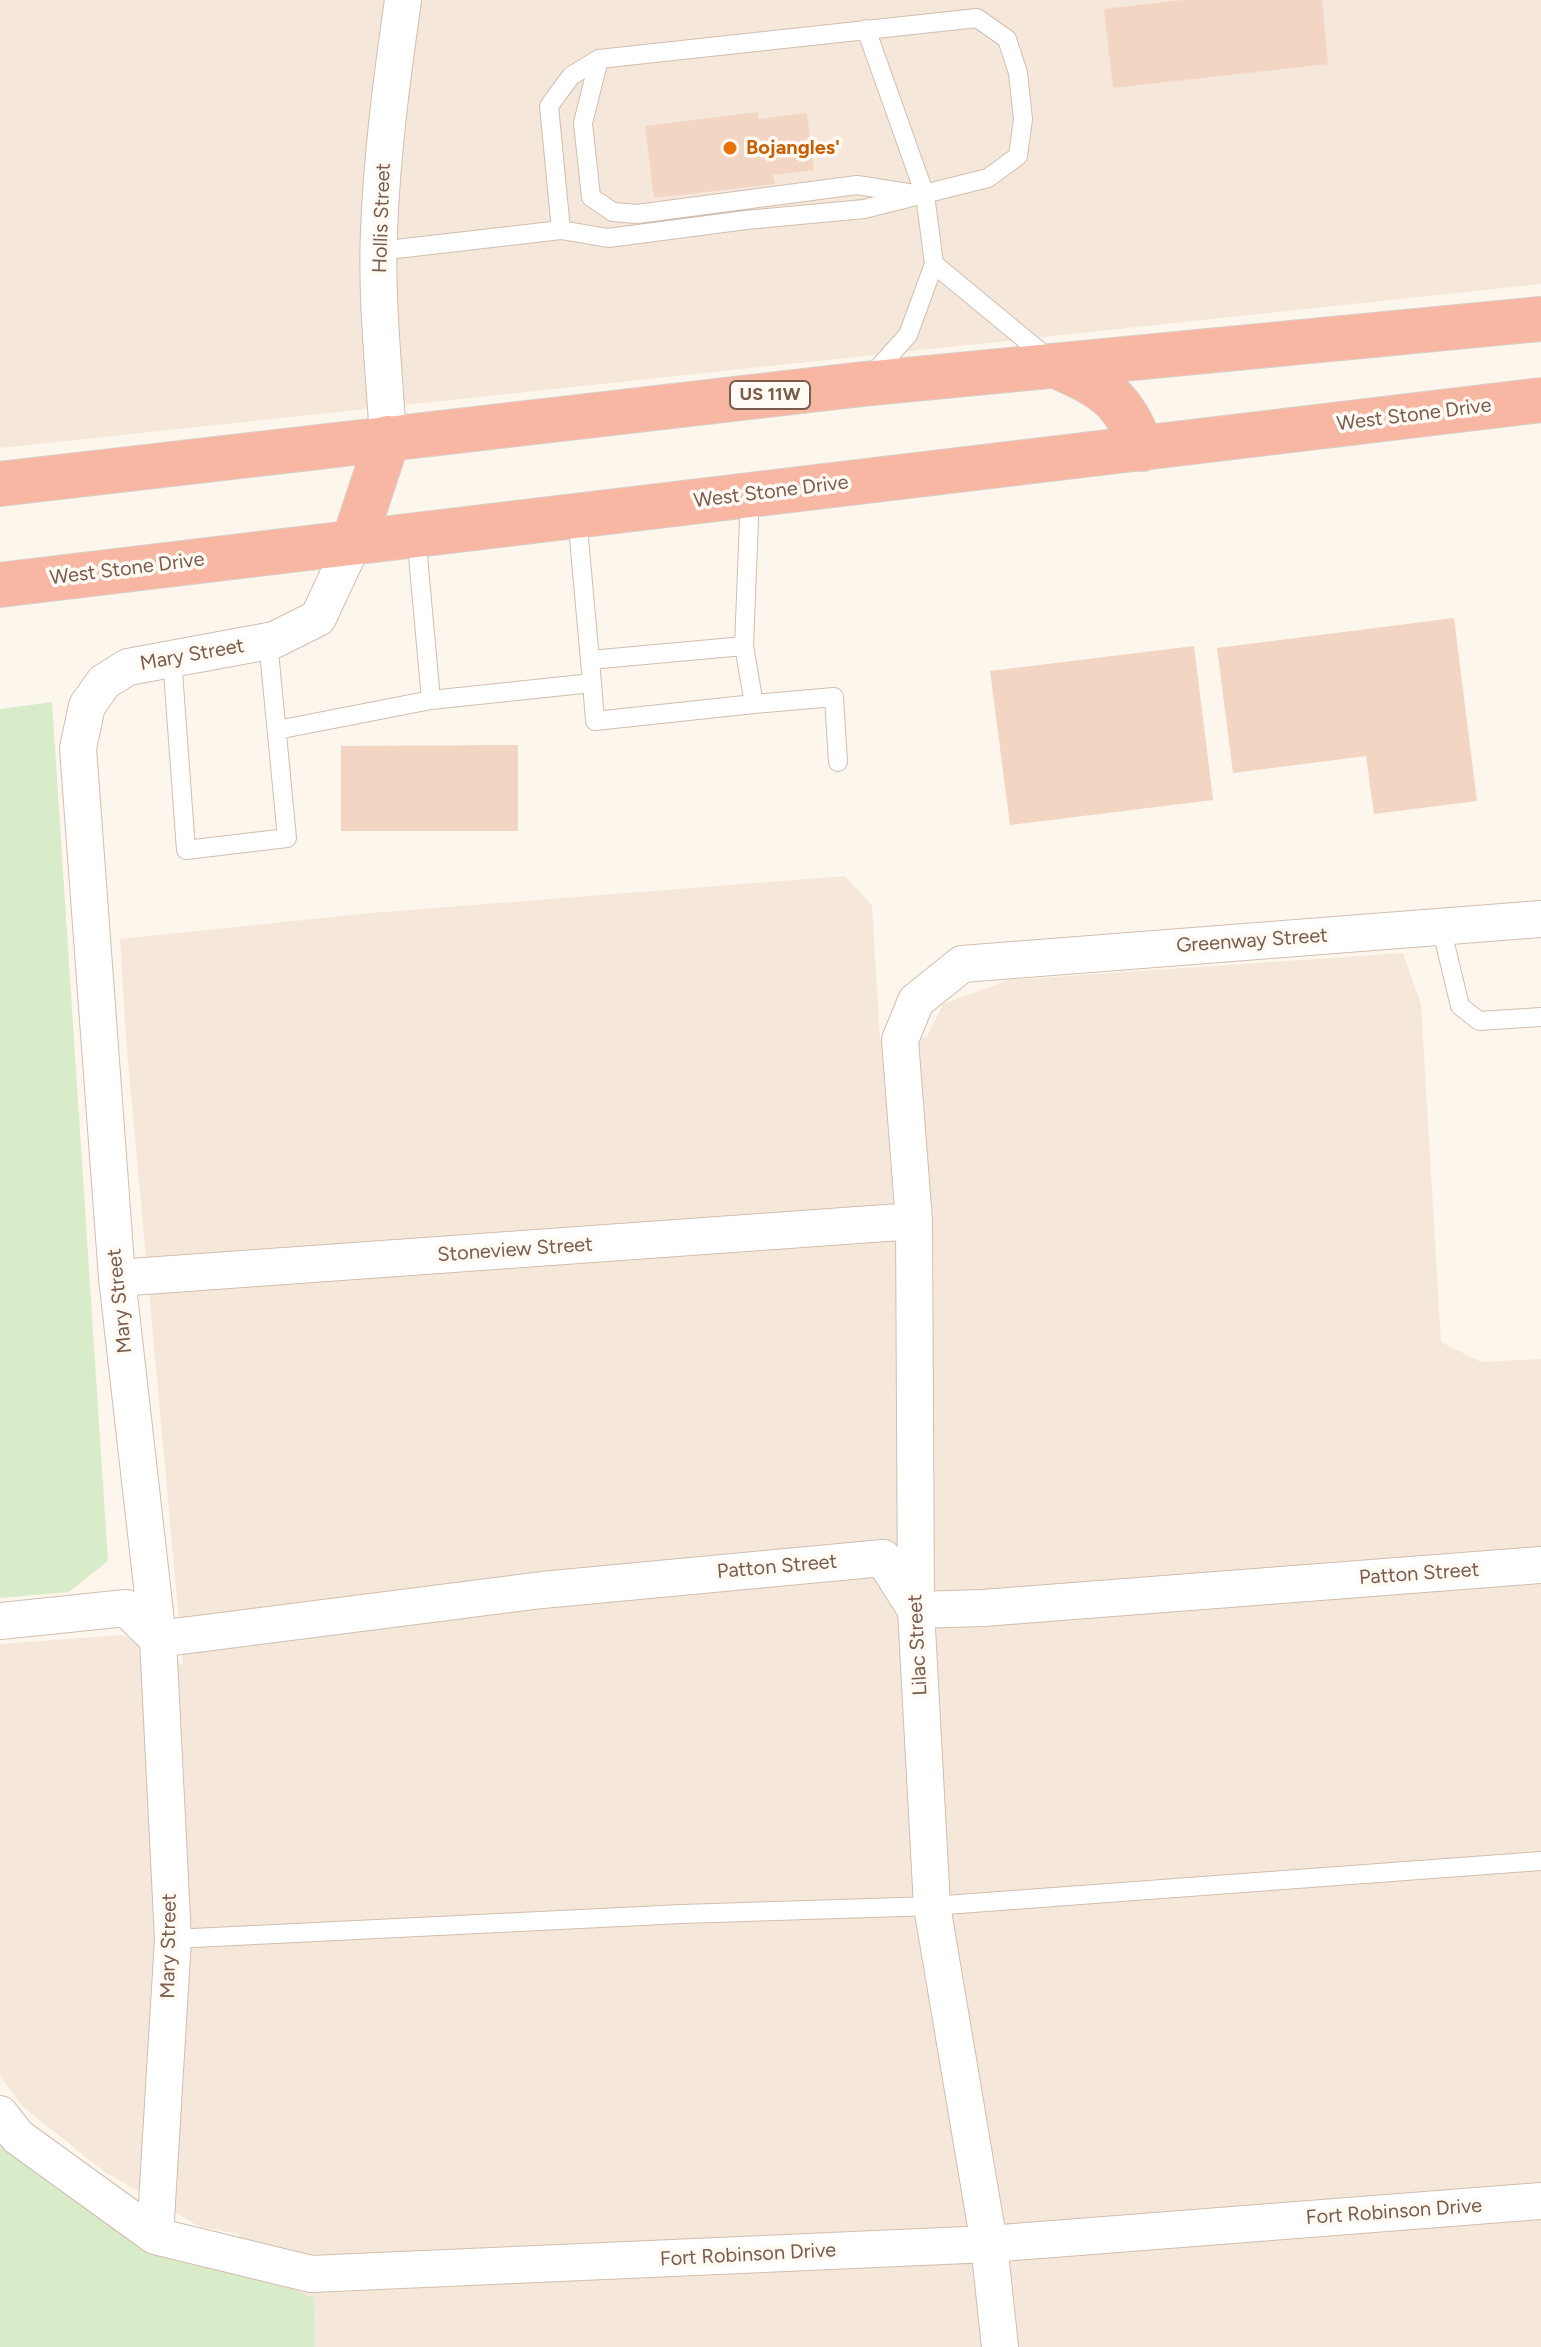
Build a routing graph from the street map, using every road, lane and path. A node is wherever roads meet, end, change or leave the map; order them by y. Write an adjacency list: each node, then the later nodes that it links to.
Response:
1 (403, 0): 6 (street, Hollis Street)
2 (866, 29): 3 (lane); 4 (lane); 4 (lane)
3 (599, 59): 4 (lane); 5 (lane)
4 (925, 195): 5 (lane); 7 (lane)
5 (561, 230): 6 (lane)
6 (379, 251): 12 (street, Hollis Street)
7 (934, 264): 9 (lane); 10 (lane)
8 (1541, 319): 9 (highway, US 11W)
9 (1056, 366): 10 (highway, US 11W); 13 (highway)
10 (863, 384): 12 (highway, US 11W)
11 (1541, 400): 13 (highway, West Stone Drive)
12 (388, 438): 14 (highway, US 11W); 18 (highway)
13 (1142, 449): 15 (highway, West Stone Drive)
14 (0, 484)
15 (750, 495): 16 (highway, West Stone Drive); 21 (lane)
16 (577, 515): 17 (highway, West Stone Drive); 23 (lane)
17 (416, 534): 18 (highway, West Stone Drive); 25 (lane)
18 (354, 541): 19 (highway, West Stone Drive); 20 (street, Mary Street)
19 (0, 585)
20 (268, 641): 22 (street, Mary Street); 27 (lane)
21 (744, 646): 23 (lane); 26 (lane)
22 (172, 658): 27 (lane); 34 (street, Mary Street)
23 (590, 660): 24 (lane)
24 (592, 683): 25 (lane); 26 (lane)
25 (431, 700): 27 (lane)
26 (754, 704): 28 (lane)
27 (277, 730)
28 (838, 762)
29 (1541, 919): 30 (street, Greenway Street)
30 (1441, 927): 31 (street, Greenway Street); 32 (lane)
31 (962, 964): 33 (street, Lilac Street)
32 (1541, 1017)
33 (914, 1221): 34 (street, Stoneview Street); 36 (street, Lilac Street)
34 (117, 1278): 38 (street, Mary Street)
35 (1541, 1565): 36 (street, Patton Street)
36 (916, 1610): 38 (street, Patton Street); 40 (street, Lilac Street)
37 (0, 1621): 38 (street)
38 (158, 1639): 41 (street, Mary Street)
39 (1541, 1861): 40 (lane)
40 (932, 1906): 41 (lane); 45 (street, Lilac Street)
41 (173, 1939): 44 (street, Mary Street)
42 (0, 2114): 44 (street, Fort Robinson Drive)
43 (1541, 2201): 45 (street, Fort Robinson Drive)
44 (155, 2236): 45 (street, Fort Robinson Drive)
45 (989, 2244): 46 (street, Lilac Street)
46 (1000, 2347)

